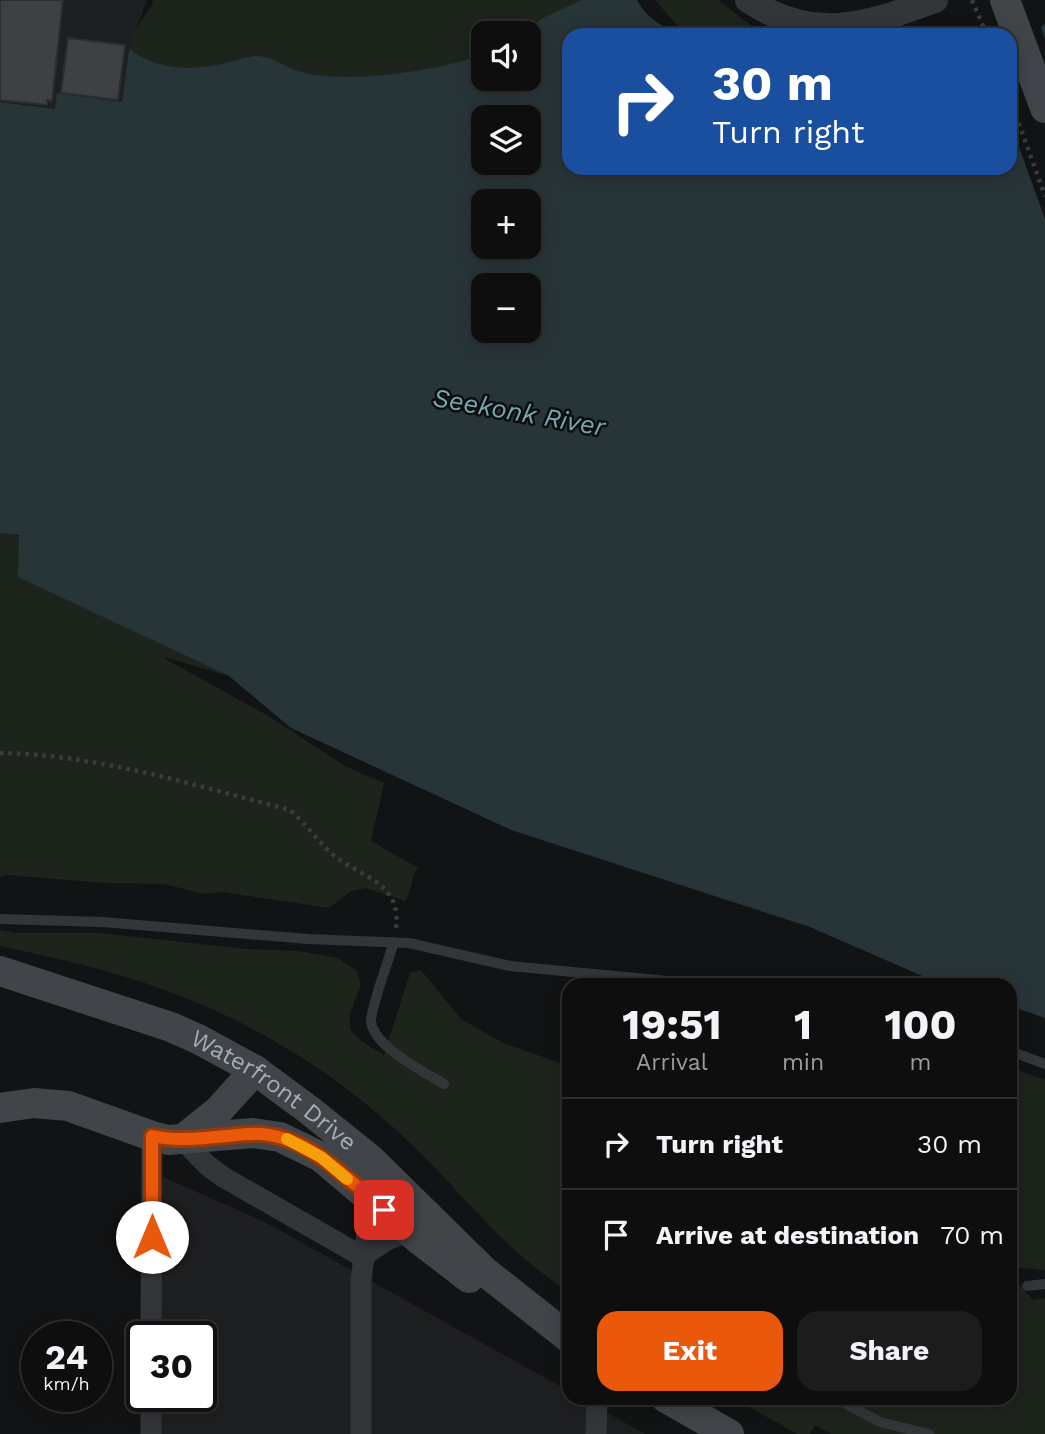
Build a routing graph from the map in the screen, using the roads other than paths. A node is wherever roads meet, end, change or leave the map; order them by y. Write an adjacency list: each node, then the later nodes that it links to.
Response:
1 (748, 0): 2 (street)
2 (935, 0)
3 (1005, 0): 4 (main road)
4 (1015, 28)
5 (1017, 32): 6 (main road)
6 (1045, 108)
7 (0, 911): 8 (lane)
8 (5, 919): 9 (lane)
9 (394, 942): 11 (lane); 15 (lane)
10 (0, 971): 14 (main road, Waterfront Drive)
11 (636, 978)
12 (1017, 1054): 13 (lane)
13 (1045, 1064)
14 (255, 1070): 18 (main road); 24 (main road, Waterfront Drive)
15 (444, 1084)
16 (0, 1108): 17 (main road)
17 (152, 1136): 18 (main road); 25 (street)
18 (183, 1139): 19 (main road); 21 (street)
19 (363, 1192): 20 (main road); 21 (street)
20 (413, 1234): 21 (street); 24 (main road)
21 (363, 1257): 32 (street)
22 (1045, 1284): 23 (lane)
23 (1027, 1286)
24 (520, 1301): 26 (main road, Waterfront Drive)
25 (151, 1321)
26 (562, 1333)
27 (597, 1405): 33 (street)
28 (678, 1405): 34 (main road)
29 (848, 1405): 35 (lane)
30 (151, 1412): 31 (street)
31 (151, 1434)
32 (361, 1434)
33 (596, 1434)
34 (729, 1434)
35 (929, 1434)

